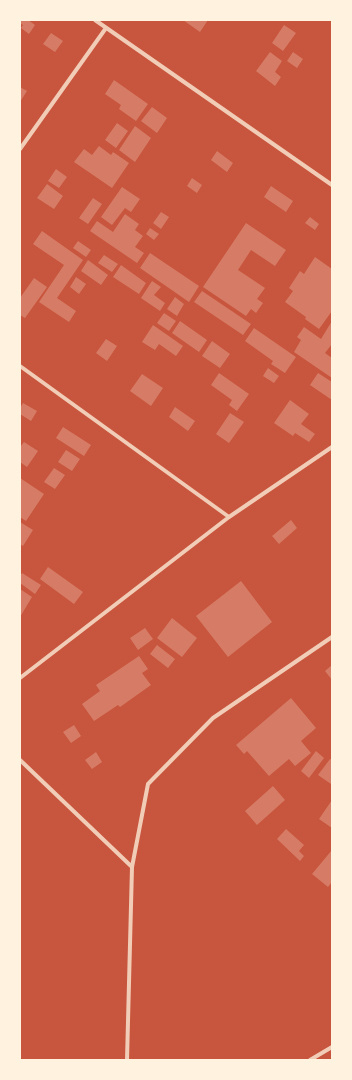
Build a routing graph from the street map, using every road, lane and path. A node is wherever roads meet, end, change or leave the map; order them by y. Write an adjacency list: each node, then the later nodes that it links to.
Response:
1 (95, 20): 2 (street)
2 (106, 28): 3 (street); 4 (street)
3 (20, 149)
4 (332, 185)
5 (20, 366): 7 (street)
6 (332, 447): 7 (street)
7 (229, 517): 9 (street)
8 (332, 637): 11 (street)
9 (20, 678)
10 (20, 760): 11 (street)
11 (132, 867): 13 (street)
12 (332, 1047): 14 (street)
13 (127, 1060)
14 (310, 1060)

